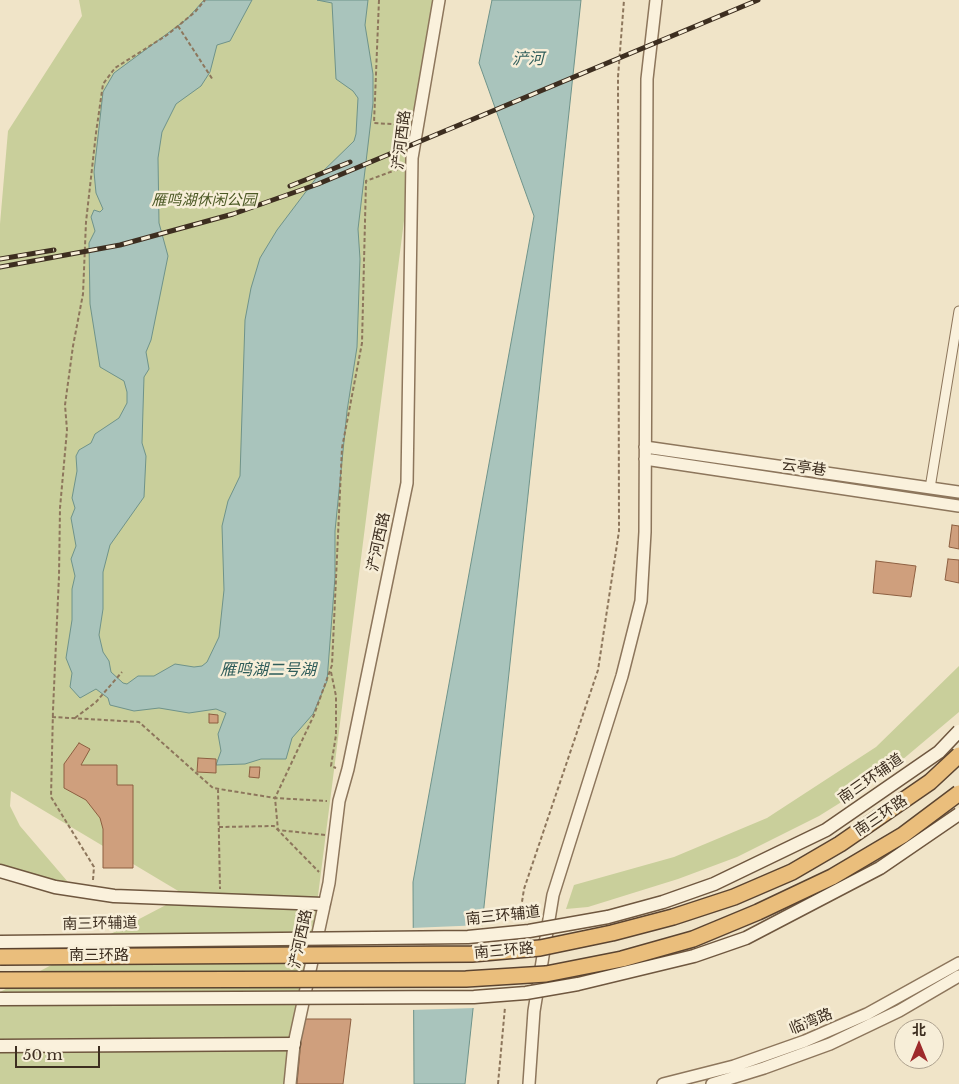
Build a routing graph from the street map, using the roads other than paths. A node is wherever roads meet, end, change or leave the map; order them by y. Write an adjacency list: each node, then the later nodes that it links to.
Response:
1 (439, 0): 13 (street, 浐河西路)
2 (656, 0): 4 (street)
3 (959, 311): 5 (street)
4 (645, 453): 5 (street); 7 (street, 云亭巷); 23 (street)
5 (930, 488): 6 (street)
6 (959, 492)
7 (959, 506)
8 (959, 731): 14 (main road, 南三环辅道, bridge)
9 (959, 755): 15 (highway, 南三环路, bridge)
10 (959, 793): 18 (highway, 南三环路, bridge)
11 (959, 814): 19 (main road, bridge)
12 (0, 871): 13 (main road)
13 (323, 904): 20 (street, 浐河西路)
14 (0, 942)
15 (0, 957)
16 (959, 963): 24 (street, 临湾路)
17 (959, 976): 25 (street, 临湾路)
18 (0, 980)
19 (0, 999)
20 (294, 1044): 21 (main road); 22 (street, 浐河西路)
21 (0, 1046)
22 (290, 1084)
23 (529, 1084)
24 (664, 1084)
25 (712, 1084)

